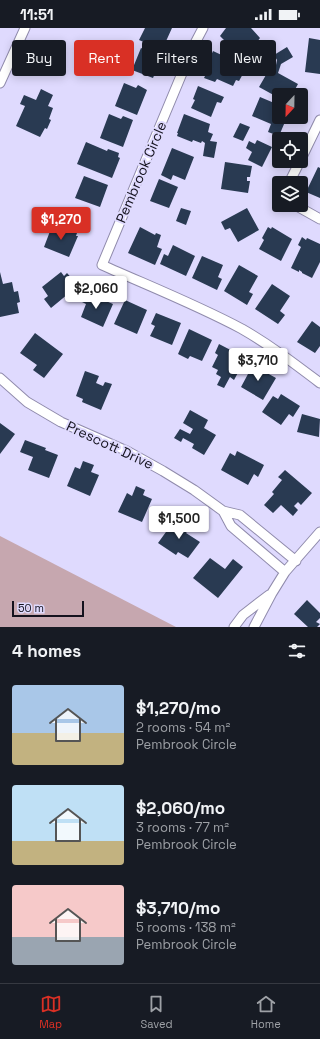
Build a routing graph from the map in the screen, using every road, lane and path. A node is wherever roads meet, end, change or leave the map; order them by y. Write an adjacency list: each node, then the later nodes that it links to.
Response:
1 (25, 28): 3 (street)
2 (203, 28): 9 (street, Pembrook Circle)
3 (0, 83)
4 (320, 120): 5 (street)
5 (308, 144)
6 (308, 212): 7 (street)
7 (320, 219)
8 (0, 378): 10 (street, Prescott Drive)
9 (320, 383)
10 (223, 511): 12 (street, Prescott Drive); 13 (street, Prescott Drive)
11 (320, 532): 12 (street)
12 (296, 560): 13 (street)
13 (286, 572): 14 (street)
14 (272, 593): 15 (street); 16 (street)
15 (234, 627)
16 (254, 627)

